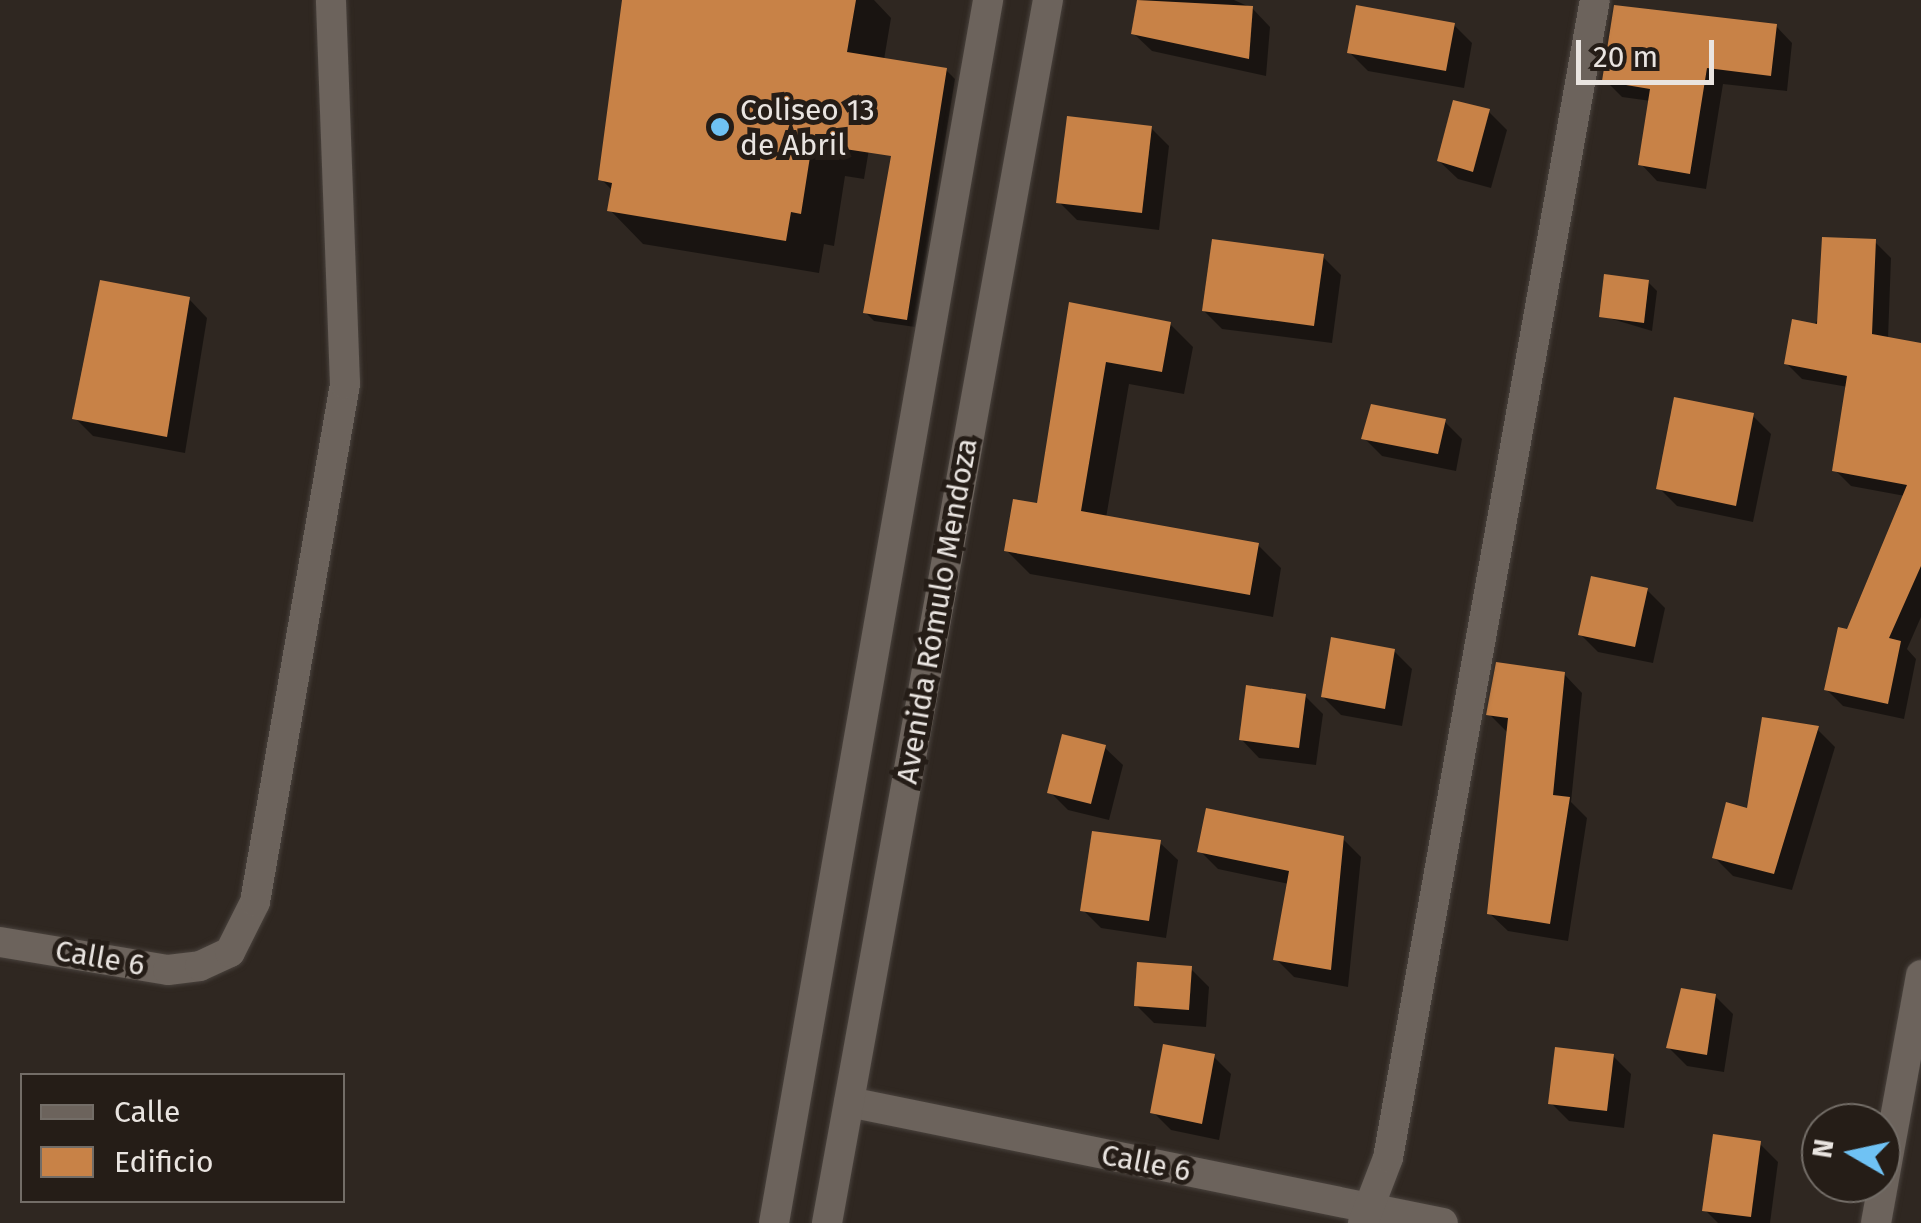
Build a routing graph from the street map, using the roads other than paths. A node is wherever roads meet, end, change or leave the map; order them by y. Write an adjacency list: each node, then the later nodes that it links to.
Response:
1 (331, 0): 5 (street, Calle 6)
2 (988, 0): 9 (street, Avenida Rómulo Mendoza)
3 (1048, 0): 7 (street, Avenida Rómulo Mendoza)
4 (1595, 0): 8 (street)
5 (0, 942)
6 (1921, 975): 12 (street)
7 (849, 1102): 8 (street, Calle 6); 10 (street, Avenida Rómulo Mendoza)
8 (1364, 1215): 11 (street, Calle 6)
9 (774, 1223)
10 (827, 1223)
11 (1444, 1223)
12 (1876, 1223)

